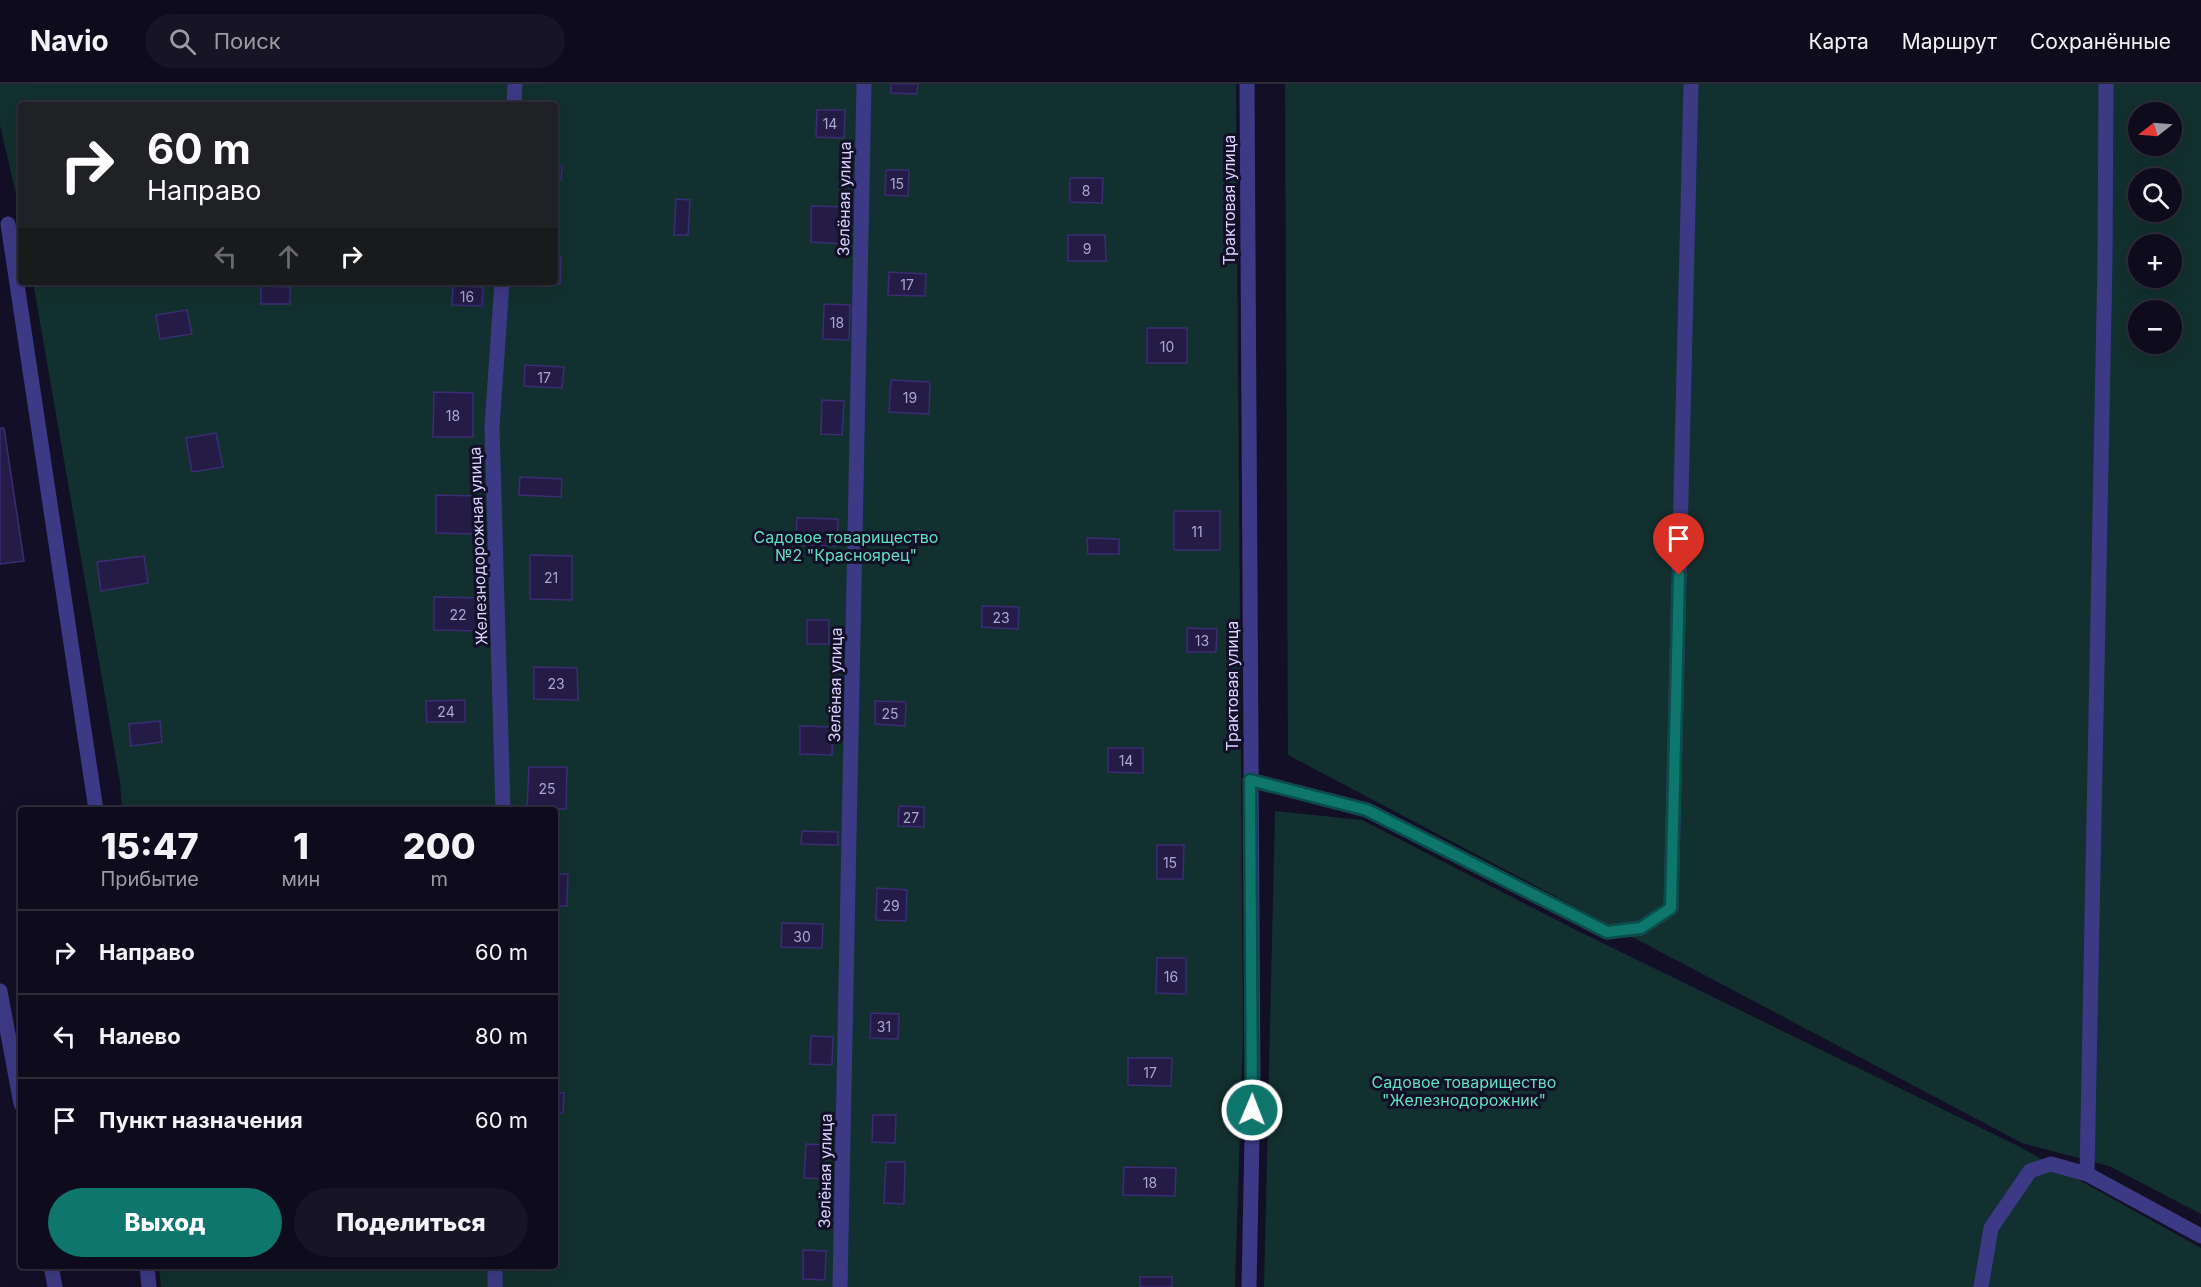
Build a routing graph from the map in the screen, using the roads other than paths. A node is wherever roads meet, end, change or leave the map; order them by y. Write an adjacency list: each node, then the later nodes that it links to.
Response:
1 (515, 84): 6 (street)
2 (864, 84): 22 (street, Зелёная улица)
3 (1247, 84): 9 (street, Трактовая улица)
4 (1691, 84): 9 (street)
5 (2106, 84): 14 (street)
6 (514, 102)
7 (8, 224): 10 (street)
8 (502, 285): 11 (street, Железнодорожная улица)
9 (1250, 780): 23 (street, Трактовая улица)
10 (96, 807)
11 (503, 807)
12 (0, 991): 13 (street)
13 (18, 1088)
14 (2087, 1174): 15 (street); 24 (street)
15 (2201, 1236)
16 (52, 1269): 19 (street)
17 (147, 1269): 20 (street)
18 (495, 1269): 21 (street)
19 (55, 1287)
20 (149, 1287)
21 (495, 1287)
22 (840, 1287)
23 (1249, 1287)
24 (1981, 1287)

